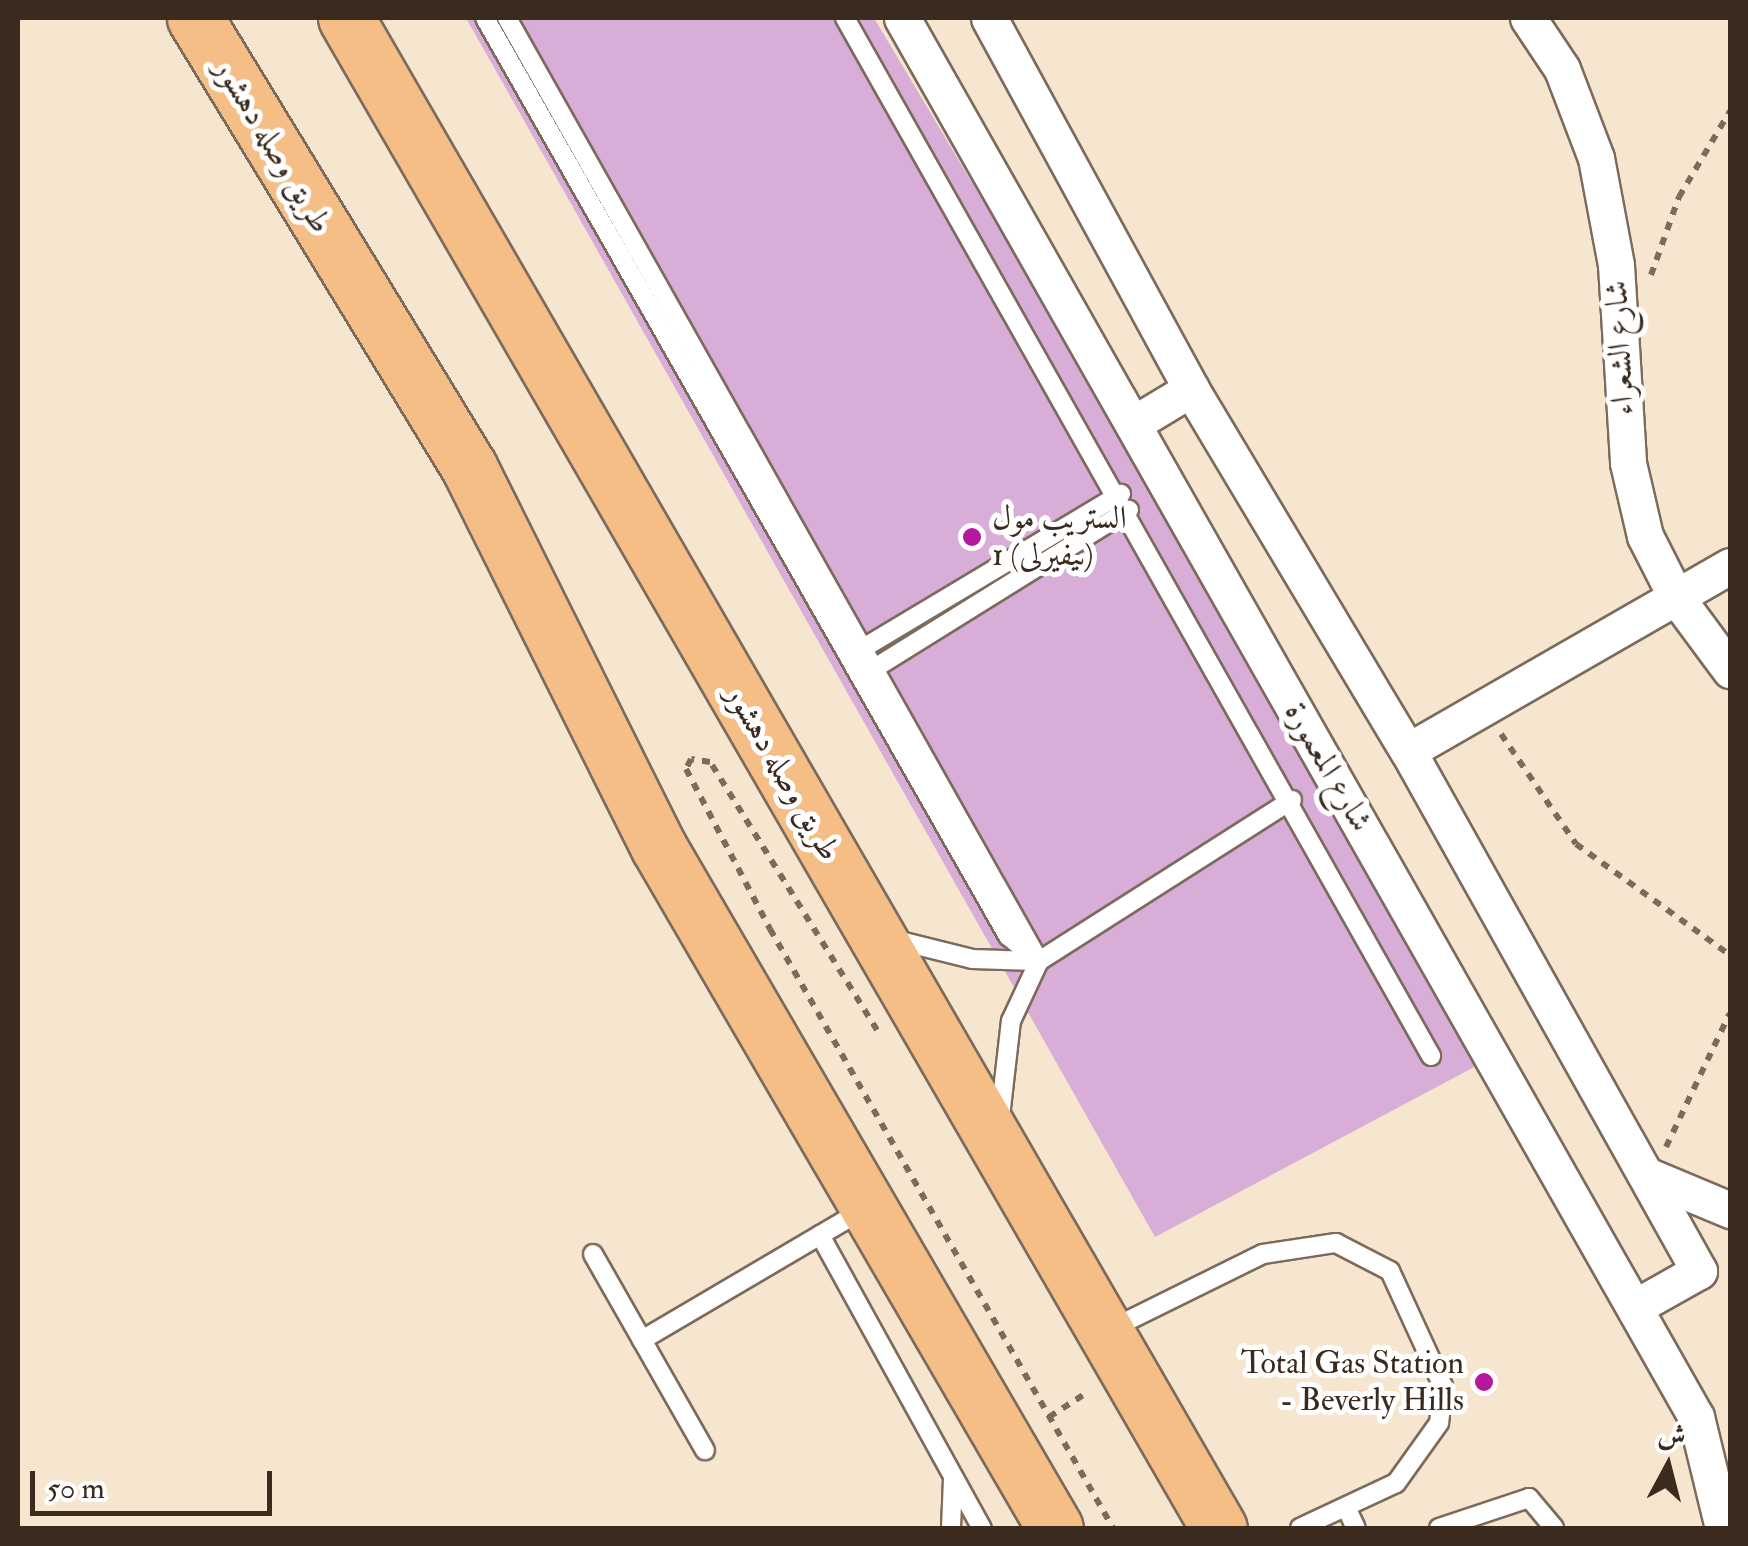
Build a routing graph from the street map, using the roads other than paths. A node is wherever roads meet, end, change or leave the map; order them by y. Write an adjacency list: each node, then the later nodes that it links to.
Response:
1 (195, 18): 24 (main road, طريق وصله دهشور)
2 (346, 18): 19 (main road, طريق وصله دهشور)
3 (485, 18): 14 (lane)
4 (508, 18): 14 (lane)
5 (845, 18): 11 (lane)
6 (902, 18): 10 (street, شارع المعمورة)
7 (989, 18): 9 (street)
8 (1528, 18): 13 (street, شارع الشعراء)
9 (1191, 389): 10 (street); 17 (street)
10 (1133, 424): 28 (street, شارع المعمورة)
11 (1125, 502): 14 (lane); 16 (lane); 18 (lane)
12 (1730, 566): 13 (street)
13 (1676, 597): 15 (street, شارع الشعراء); 17 (street)
14 (857, 652): 16 (lane)
15 (1730, 670)
16 (868, 672): 20 (lane)
17 (1408, 751): 23 (street)
18 (1292, 800): 20 (lane); 21 (lane)
19 (876, 932): 20 (lane); 22 (main road, طريق وصله دهشور)
20 (1039, 961): 22 (lane)
21 (1431, 1056)
22 (1004, 1152): 30 (main road, طريق وصله دهشور)
23 (1651, 1177): 25 (street); 28 (street)
24 (873, 1204): 26 (lane); 37 (main road, طريق وصله دهشور)
25 (1730, 1210)
26 (820, 1235): 29 (lane); 32 (lane)
27 (593, 1254): 29 (lane)
28 (1635, 1307): 34 (street, شارع المعمورة)
29 (642, 1340): 31 (lane)
30 (1092, 1354): 33 (lane); 38 (main road, طريق وصله دهشور)
31 (705, 1450)
32 (953, 1477): 35 (lane); 36 (lane)
33 (1346, 1507): 39 (lane); 40 (lane)
34 (1726, 1520)
35 (951, 1528)
36 (982, 1528)
37 (1055, 1528)
38 (1219, 1528)
39 (1300, 1528)
40 (1356, 1528)
41 (1439, 1528): 42 (lane)
42 (1554, 1528)

